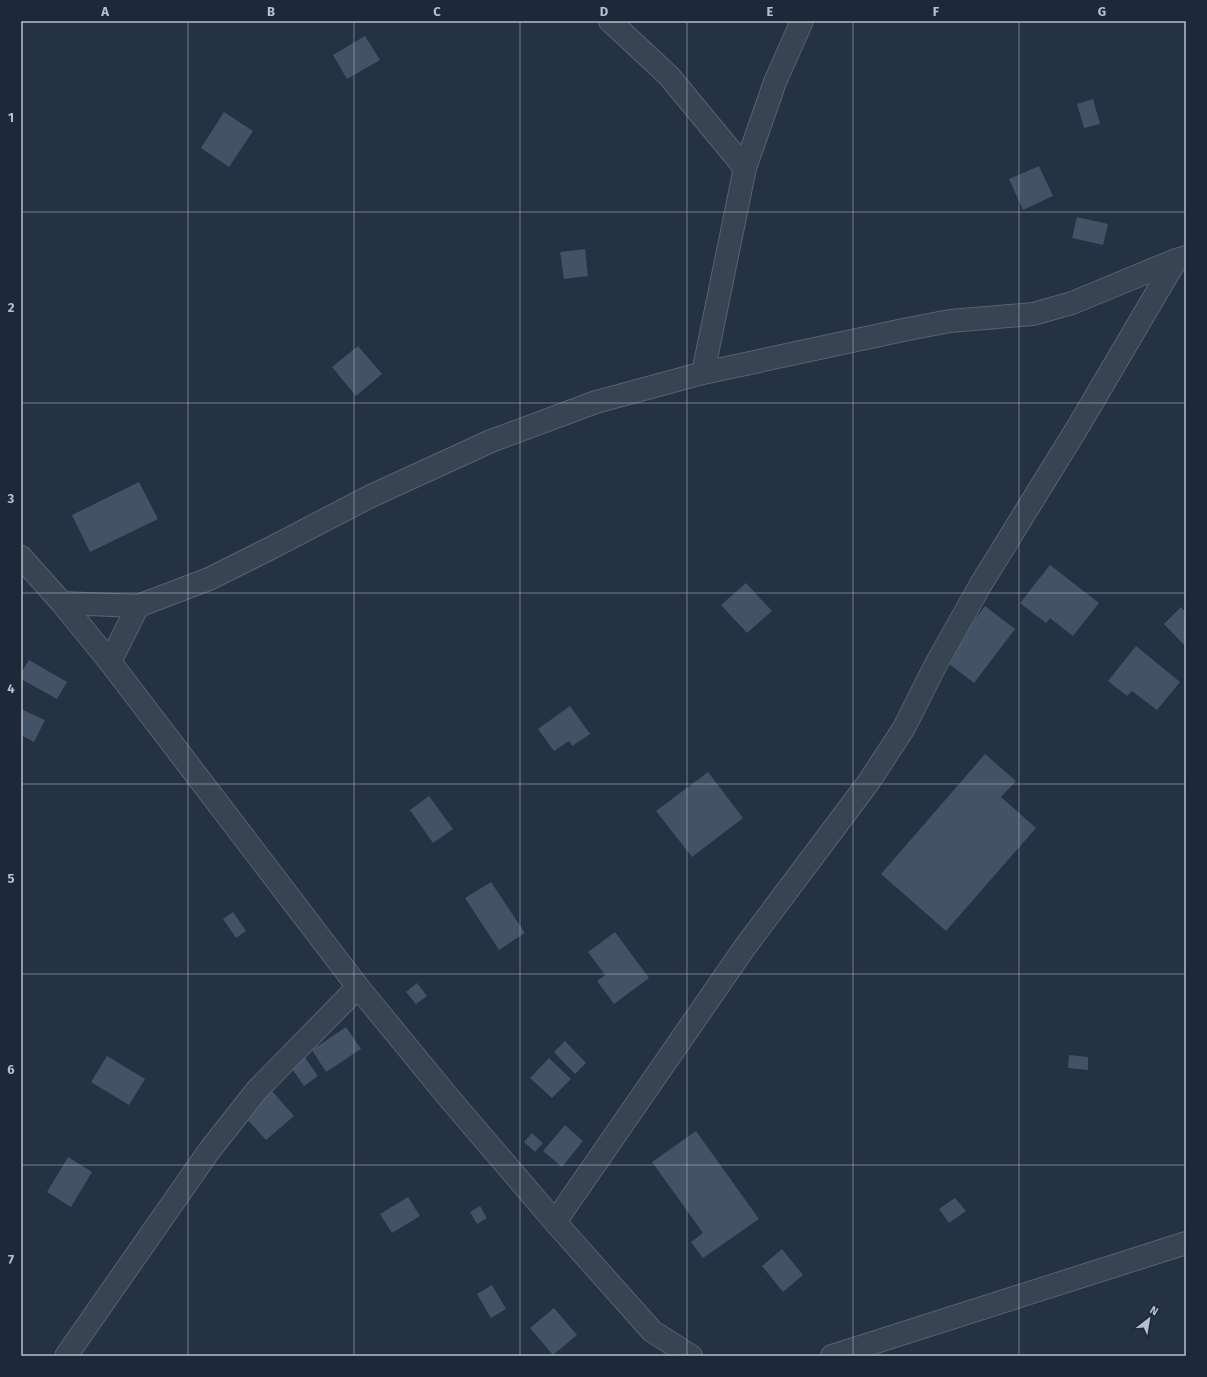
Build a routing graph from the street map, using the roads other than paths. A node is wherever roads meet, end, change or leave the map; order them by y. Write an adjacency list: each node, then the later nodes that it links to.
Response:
1 (610, 21): 3 (street)
2 (802, 21): 3 (street)
3 (745, 168): 5 (street)
4 (1181, 258): 5 (street); 11 (street)
5 (704, 373): 8 (street)
6 (21, 557): 7 (street)
7 (62, 603): 8 (street); 9 (street)
8 (138, 606): 9 (street)
9 (110, 662): 10 (street)
10 (358, 987): 11 (street); 13 (street)
11 (555, 1222): 14 (street)
12 (1186, 1244): 15 (street)
13 (66, 1356)
14 (691, 1356)
15 (832, 1356)

